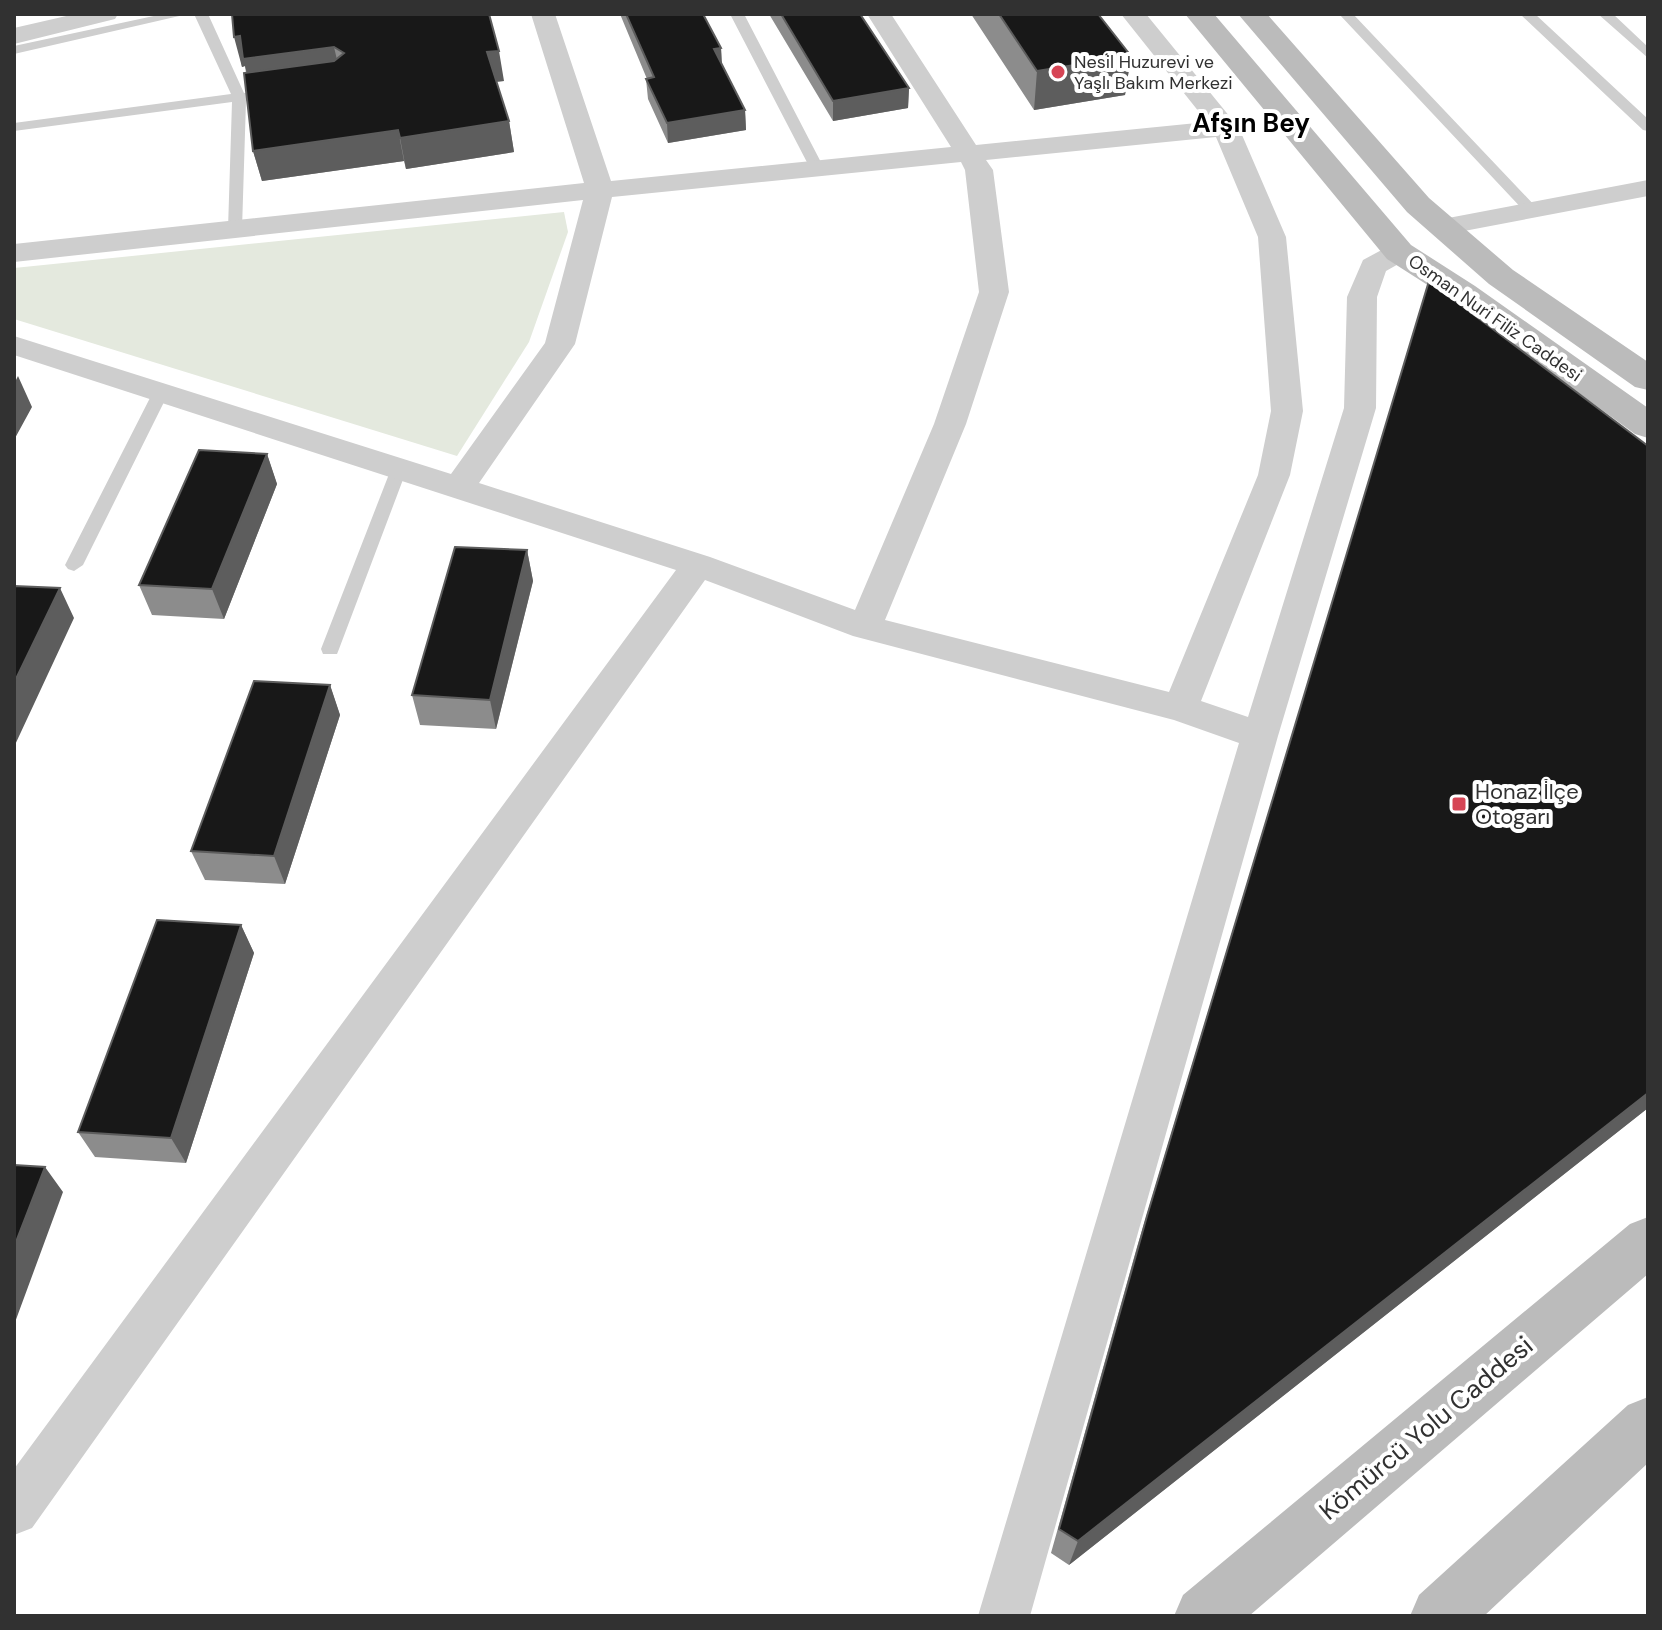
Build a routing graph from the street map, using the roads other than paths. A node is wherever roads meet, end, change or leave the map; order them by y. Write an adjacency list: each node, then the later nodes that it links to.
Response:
1 (106, 14): 14 (street)
2 (181, 14): 15 (lane)
3 (201, 14): 18 (lane)
4 (543, 14): 25 (street)
5 (737, 14): 23 (lane)
6 (879, 14): 22 (street)
7 (1133, 14): 21 (street)
8 (1199, 14): 29 (street, Osman Nuri Filiz Caddesi)
9 (1252, 14): 27 (street, Osman Nuri Filiz Caddesi)
10 (1369, 14): 13 (lane)
11 (1527, 14): 20 (lane)
12 (1605, 14): 16 (lane)
13 (1348, 16): 26 (lane)
14 (14, 36)
15 (14, 50)
16 (1648, 54)
17 (283, 91): 18 (lane)
18 (239, 97): 19 (lane); 28 (lane)
19 (14, 127)
20 (1648, 127)
21 (1226, 128): 22 (street); 41 (street)
22 (970, 155): 23 (street); 39 (street)
23 (818, 170): 25 (street)
24 (1648, 188): 26 (street)
25 (600, 190): 28 (street); 36 (street)
26 (1531, 210): 27 (street)
27 (1443, 227): 32 (street, Osman Nuri Filiz Caddesi)
28 (235, 229): 30 (street)
29 (1399, 252): 34 (street, Osman Nuri Filiz Caddesi); 42 (street)
30 (14, 253)
31 (14, 345): 33 (street)
32 (1648, 379)
33 (161, 392): 35 (street); 37 (lane)
34 (1648, 426)
35 (399, 469): 36 (street); 40 (lane)
36 (458, 488): 38 (street)
37 (74, 565)
38 (698, 565): 39 (street); 45 (street)
39 (865, 627): 41 (street)
40 (330, 649)
41 (1180, 708): 42 (street)
42 (1260, 736): 46 (street)
43 (1648, 1241): 47 (street, Kömürcü Yolu Caddesi)
44 (1648, 1425): 48 (street)
45 (14, 1510)
46 (1004, 1616)
47 (1204, 1616)
48 (1440, 1616)

